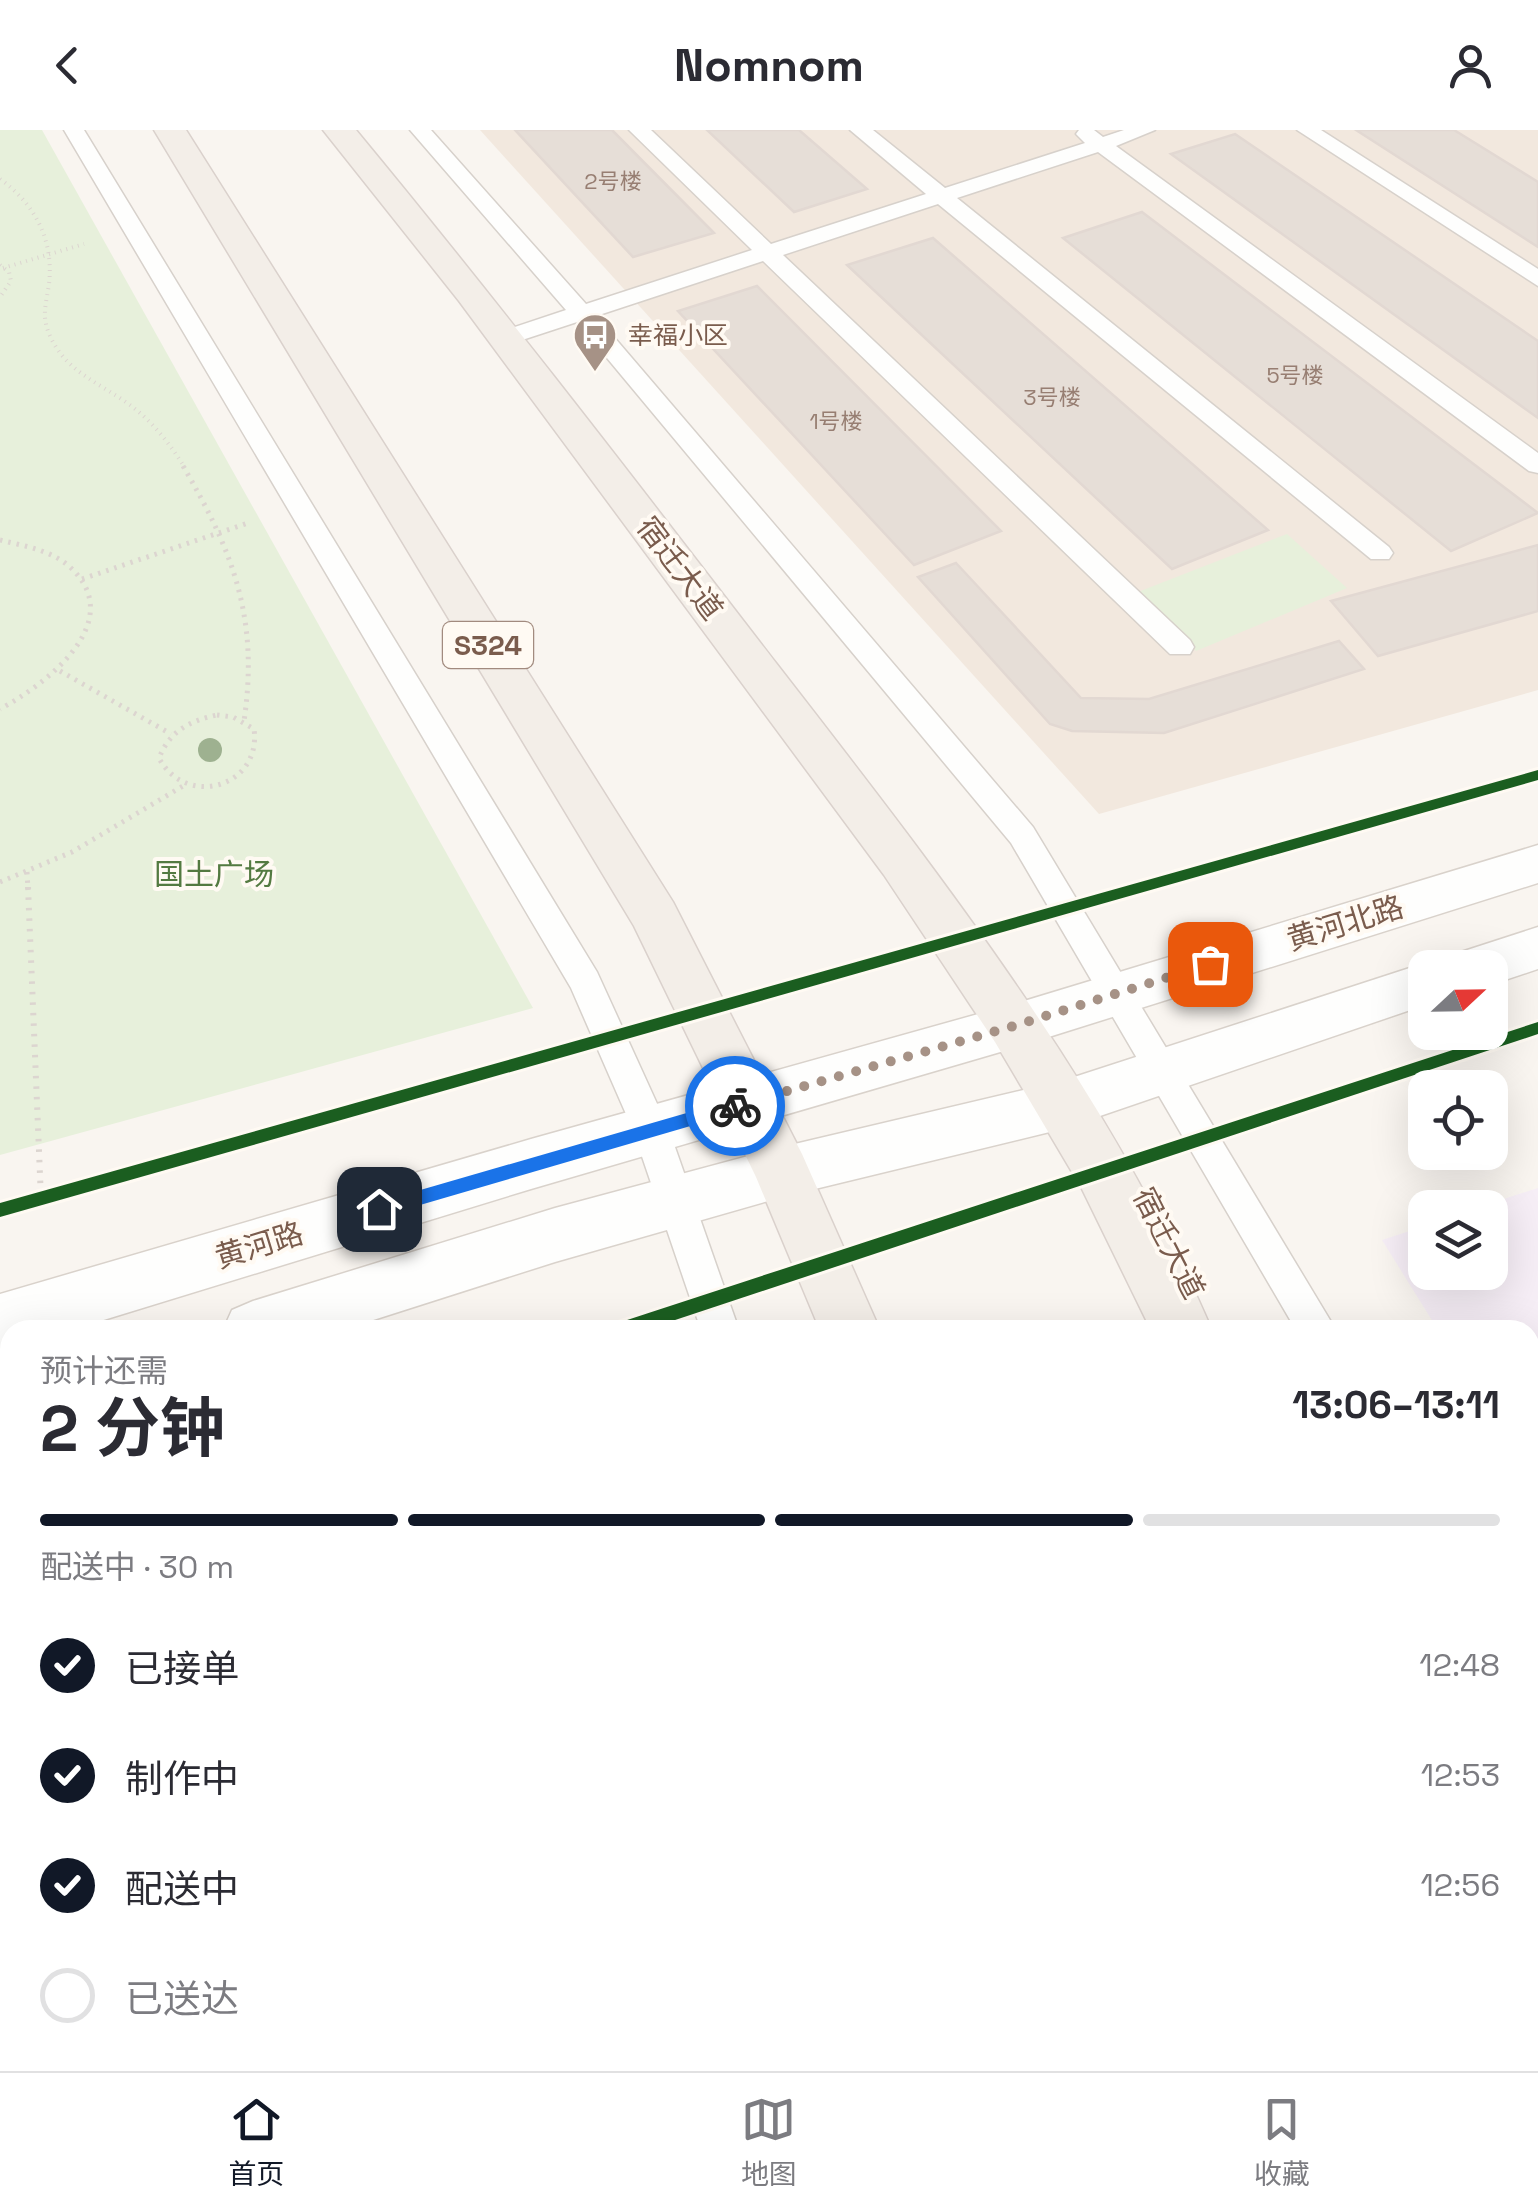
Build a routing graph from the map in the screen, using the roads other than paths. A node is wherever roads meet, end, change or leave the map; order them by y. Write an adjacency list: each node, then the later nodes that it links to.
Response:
1 (74, 130): 27 (lane)
2 (170, 130): 25 (main road, S324)
3 (339, 130): 14 (main road, 宿迁大道)
4 (420, 130): 13 (lane)
5 (639, 130): 11 (lane)
6 (860, 130): 10 (lane)
7 (1145, 130): 9 (lane)
8 (1307, 130): 12 (lane)
9 (1091, 137): 10 (lane); 15 (lane)
10 (941, 196): 11 (lane); 16 (lane)
11 (768, 252): 13 (lane); 17 (lane)
12 (1538, 279)
13 (580, 313): 14 (lane); 22 (lane)
14 (505, 338): 23 (main road, 宿迁大道)
15 (1538, 464)
16 (1380, 554)
17 (1180, 646)
18 (1538, 864): 22 (main road, 黄河北路)
19 (1538, 948): 20 (main road)
20 (1508, 958)
21 (1408, 990): 24 (main road)
22 (1115, 993): 23 (main road, 黄河北路); 24 (lane)
23 (1014, 1026): 25 (main road, 黄河北路); 26 (main road, 宿迁大道)
24 (1164, 1070): 26 (main road); 35 (lane)
25 (749, 1102): 27 (main road, 黄河路); 28 (main road, S324)
26 (1062, 1105): 28 (main road); 34 (main road, 宿迁大道)
27 (650, 1130): 29 (lane); 30 (main road, 黄河路)
28 (782, 1172): 29 (main road); 33 (main road, S324)
29 (676, 1202): 31 (main road); 32 (lane)
30 (13, 1320)
31 (285, 1320)
32 (717, 1320)
33 (846, 1320)
34 (1177, 1320)
35 (1311, 1320)

